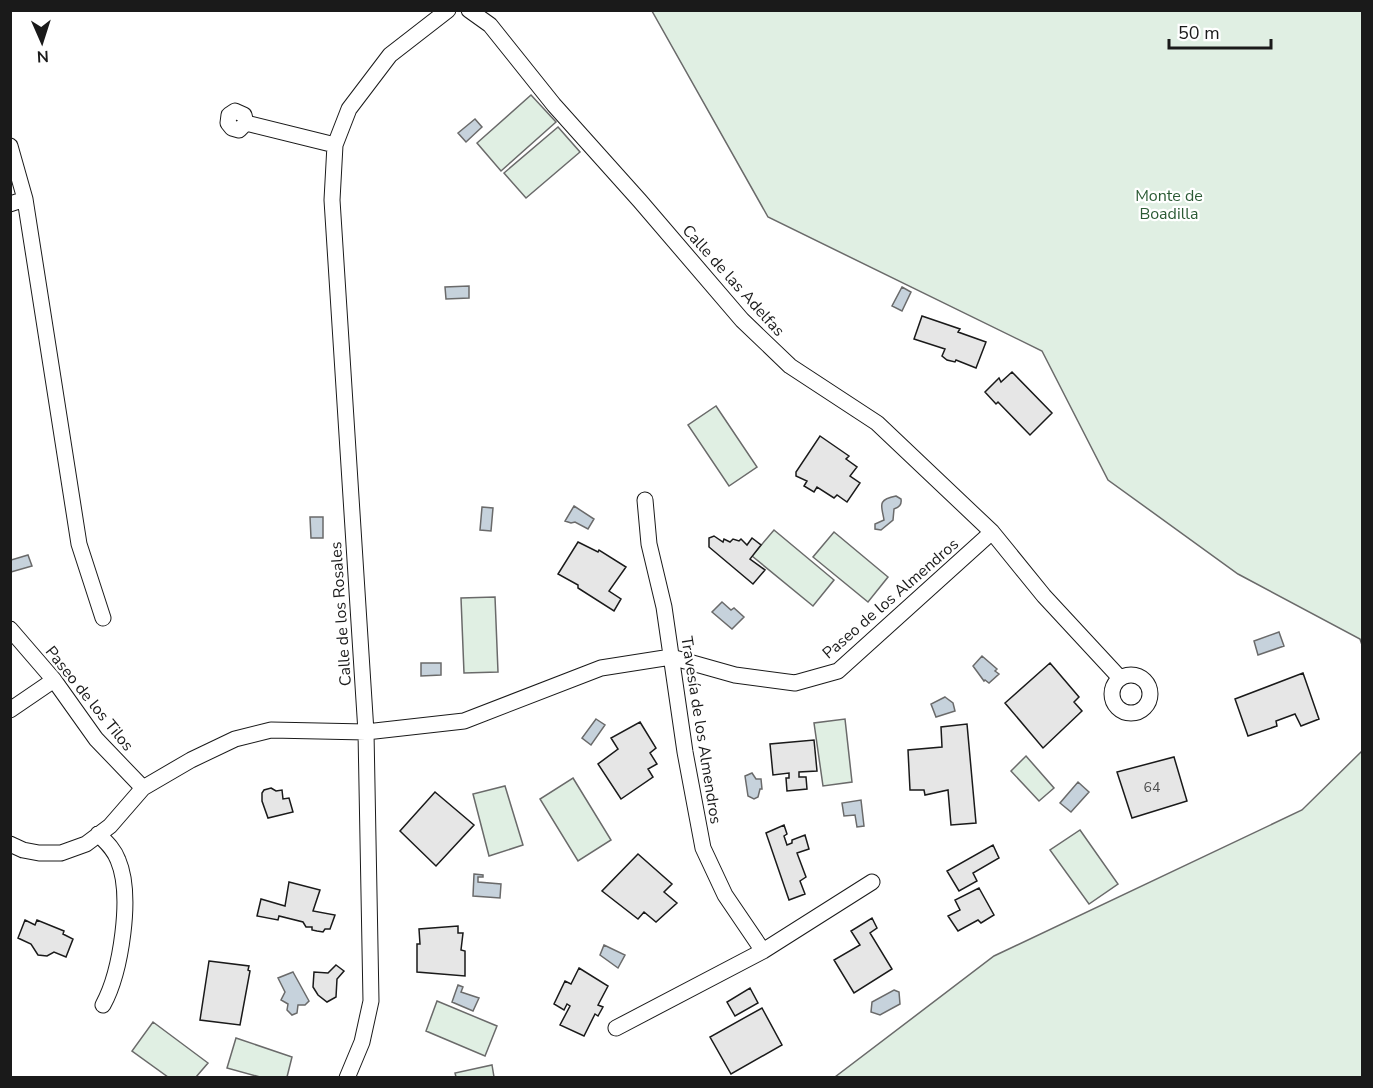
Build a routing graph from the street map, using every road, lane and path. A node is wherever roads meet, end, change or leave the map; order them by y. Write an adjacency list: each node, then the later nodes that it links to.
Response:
1 (448, 10): 4 (street, Calle de los Rosales)
2 (469, 10): 8 (street, Calle de las Adelfas)
3 (246, 123): 4 (street)
4 (335, 145): 15 (street, Calle de los Rosales)
5 (10, 146): 6 (street)
6 (18, 201): 9 (street)
7 (645, 500): 11 (street, Travesía de los Almendros)
8 (992, 532): 11 (street, Paseo de los Almendros); 12 (street, Calle de las Adelfas)
9 (103, 618)
10 (10, 629): 13 (street, Paseo de los Tilos)
11 (671, 657): 15 (street, Paseo de los Almendros); 20 (street, Travesía de los Almendros)
12 (1120, 678)
13 (54, 680): 14 (street); 16 (street, Paseo de los Tilos)
14 (10, 710)
15 (366, 732): 16 (street, Paseo de los Almendros); 23 (street, Calle de los Rosales)
16 (143, 788): 17 (street, Paseo de los Almendros)
17 (98, 834): 18 (street, Paseo de los Almendros); 21 (street)
18 (10, 844)
19 (872, 882): 20 (street)
20 (763, 951): 22 (street)
21 (104, 1005)
22 (616, 1028)
23 (347, 1077)

